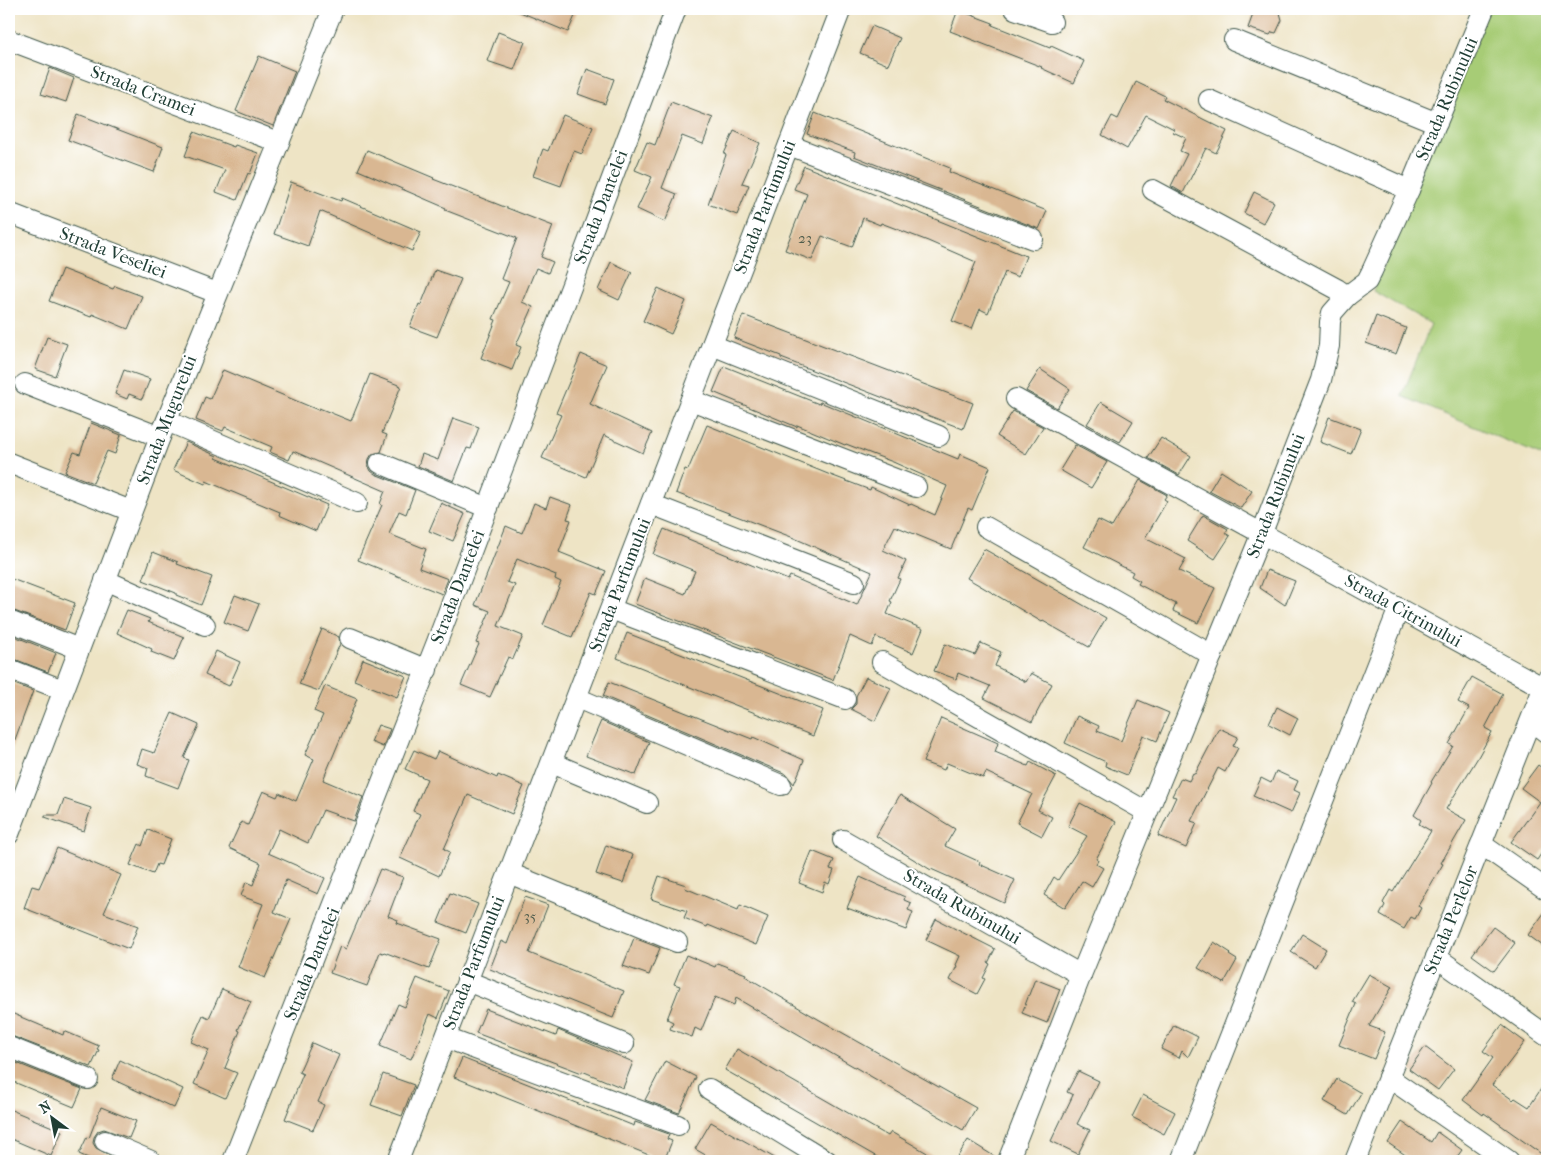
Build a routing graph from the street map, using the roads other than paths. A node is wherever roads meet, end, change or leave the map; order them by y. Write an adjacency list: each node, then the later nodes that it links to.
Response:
1 (333, 9): 11 (street, Strada Mugurelui)
2 (676, 9): 30 (street, Strada Dantelei)
3 (841, 9): 12 (street, Strada Parfumului)
4 (1015, 9): 6 (street)
5 (1484, 9): 10 (street, Strada Rubinului)
6 (1052, 22)
7 (9, 40): 11 (street, Strada Cramei)
8 (1234, 40): 10 (street)
9 (1209, 100): 14 (street)
10 (1437, 123): 14 (street, Strada Rubinului)
11 (278, 142): 17 (street, Strada Mugurelui)
12 (789, 145): 16 (street); 19 (street, Strada Parfumului)
13 (1153, 190): 18 (street)
14 (1409, 190): 18 (street, Strada Rubinului)
15 (9, 213): 17 (street, Strada Veseliei)
16 (1033, 239)
17 (217, 293): 23 (street, Strada Mugurelui)
18 (1347, 296): 33 (street, Strada Rubinului)
19 (712, 345): 22 (street, Strada Parfumului); 24 (street)
20 (25, 384): 23 (street)
21 (1016, 399): 33 (street, Strada Citrinului)
22 (691, 400): 27 (street); 29 (street, Strada Parfumului)
23 (163, 429): 28 (street); 31 (street, Strada Mugurelui)
24 (940, 436)
25 (9, 463): 31 (street)
26 (380, 463): 30 (street)
27 (916, 487)
28 (357, 503)
29 (652, 504): 35 (street); 37 (street, Strada Parfumului)
30 (488, 508): 45 (street, Strada Dantelei)
31 (132, 511): 34 (street, Strada Mugurelui)
32 (986, 527): 42 (street)
33 (1261, 535): 36 (street, Strada Citrinului); 42 (street, Strada Rubinului)
34 (105, 580): 39 (street); 41 (street, Strada Mugurelui)
35 (854, 583)
36 (1399, 608): 46 (street, Strada Citrinului); 79 (street)
37 (611, 609): 48 (street, Strada Parfumului); 49 (street)
38 (9, 622): 41 (street)
39 (205, 625)
40 (350, 638): 45 (street)
41 (78, 649): 47 (street, Strada Mugurelui)
42 (1212, 655): 55 (street, Strada Rubinului)
43 (882, 662): 55 (street)
44 (9, 669): 47 (street)
45 (427, 670): 75 (street, Strada Dantelei)
46 (1546, 684): 50 (street, Strada Perlelor)
47 (63, 690): 56 (street, Strada Mugurelui)
48 (577, 698): 52 (street, Strada Parfumului); 53 (street)
49 (845, 698)
50 (1531, 721): 51 (street); 58 (street, Strada Perlelor)
51 (1547, 733)
52 (552, 763): 54 (street); 59 (street, Strada Parfumului)
53 (781, 785)
54 (647, 802)
55 (1147, 812): 63 (street, Strada Rubinului)
56 (9, 834)
57 (844, 840): 63 (street, Strada Rubinului)
58 (1481, 844): 60 (street); 62 (street, Strada Perlelor)
59 (509, 873): 61 (street); 64 (street, Strada Parfumului)
60 (1547, 890)
61 (677, 942)
62 (1436, 957): 65 (street); 69 (street, Strada Perlelor)
63 (1081, 975): 78 (street, Strada Rubinului)
64 (467, 981): 66 (street, Strada Parfumului); 67 (street)
65 (1547, 1036)
66 (446, 1038): 72 (street); 76 (street, Strada Parfumului)
67 (624, 1044)
68 (9, 1047): 70 (street)
69 (1388, 1077): 80 (street, Strada Perlelor); 81 (street)
70 (88, 1079)
71 (709, 1089): 77 (street)
72 (678, 1125)
73 (105, 1141): 74 (street)
74 (151, 1161)
75 (233, 1161)
76 (398, 1161)
77 (827, 1161)
78 (1008, 1161)
79 (1181, 1161)
80 (1355, 1161)
81 (1509, 1161)

